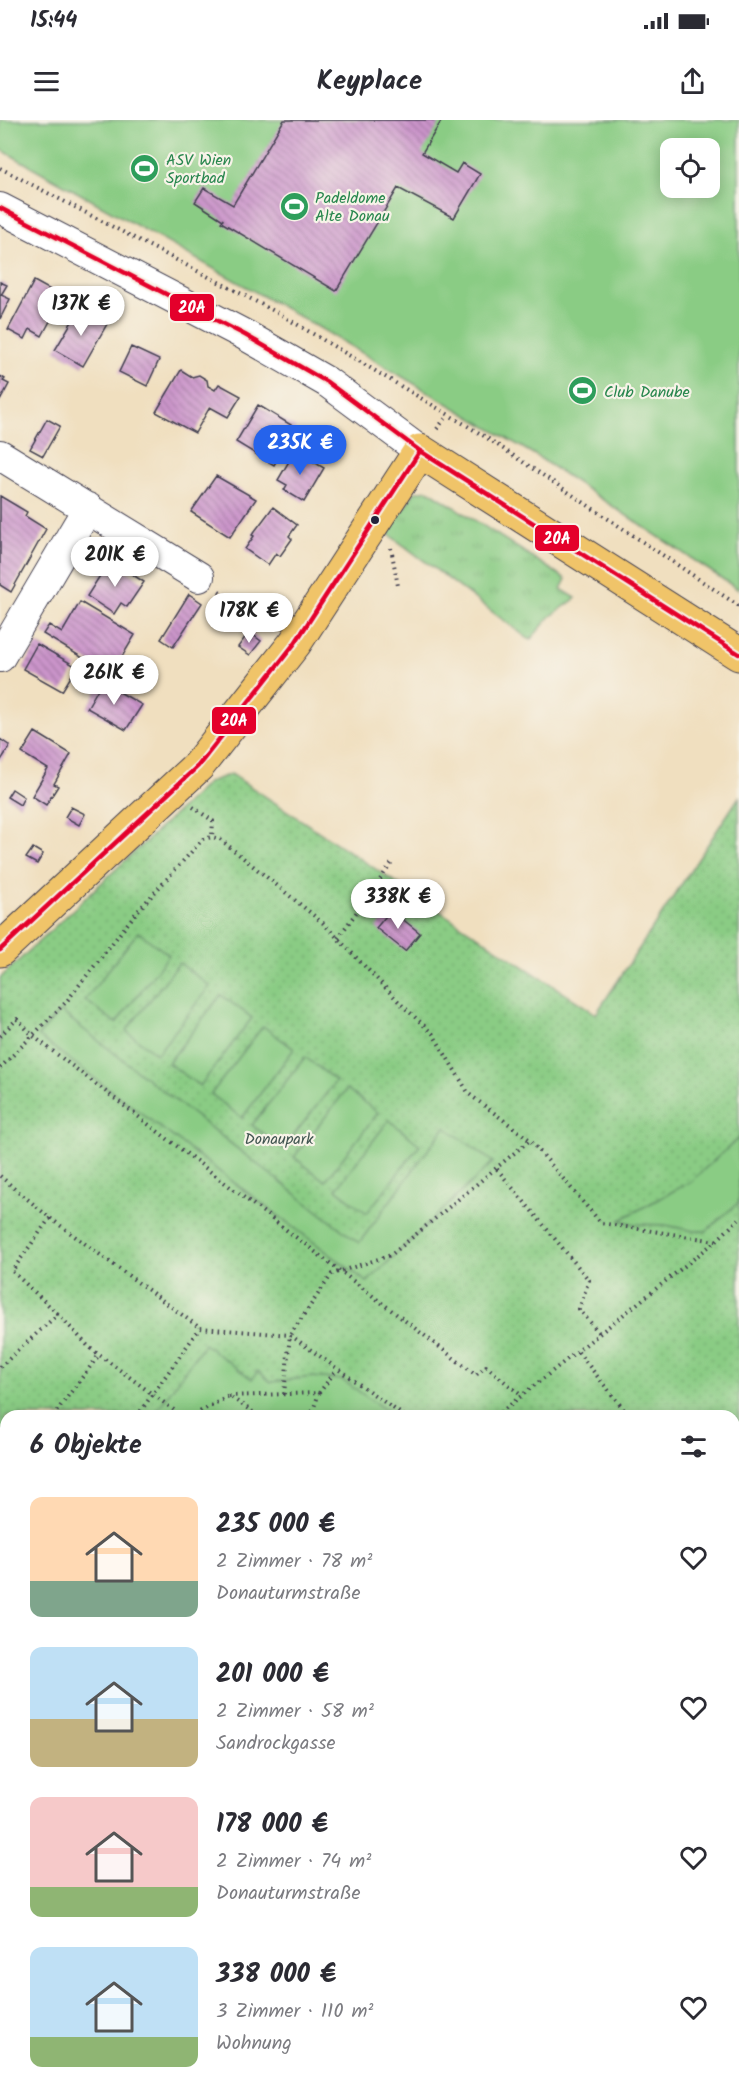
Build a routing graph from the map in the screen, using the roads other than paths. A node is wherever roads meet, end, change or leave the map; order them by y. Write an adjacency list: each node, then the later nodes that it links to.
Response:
1 (0, 208): 2 (street)
2 (420, 450): 6 (main road); 8 (main road)
3 (0, 455): 4 (street)
4 (88, 508): 5 (street); 7 (street)
5 (198, 577)
6 (739, 654)
7 (0, 657)
8 (0, 950)

